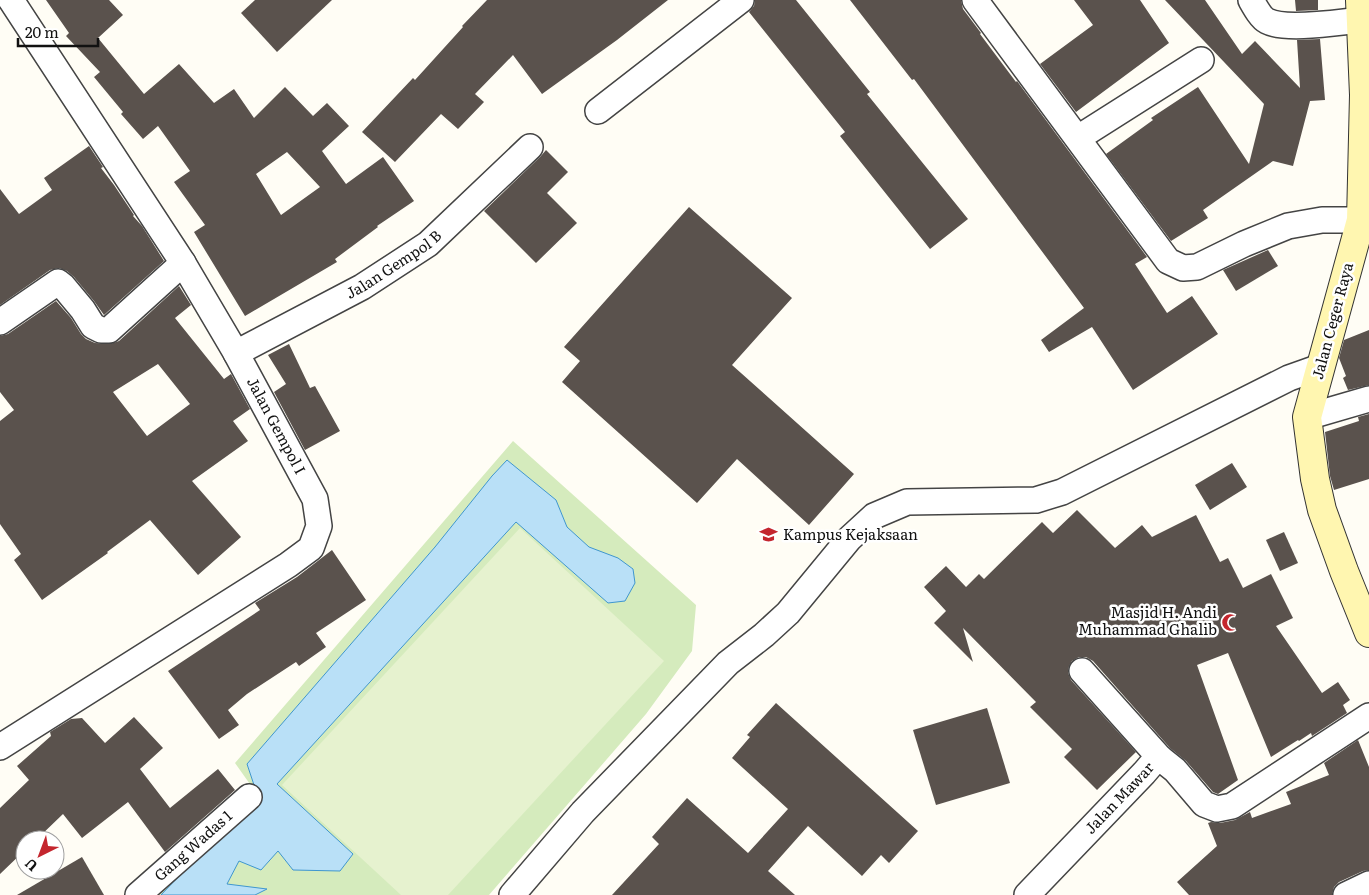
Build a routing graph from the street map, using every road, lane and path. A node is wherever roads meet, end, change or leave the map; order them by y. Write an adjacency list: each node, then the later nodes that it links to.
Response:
1 (11, 0): 12 (street, Jalan Gempol I)
2 (741, 0): 8 (street)
3 (975, 0): 9 (street)
4 (1251, 0): 5 (street)
5 (1360, 10): 7 (main road, Jalan Ceger Raya)
6 (1201, 60): 9 (street)
7 (1367, 94): 11 (main road, Jalan Ceger Raya)
8 (598, 111)
9 (1078, 138): 11 (street)
10 (530, 147): 14 (street, Jalan Gempol B)
11 (1362, 220): 15 (main road, Jalan Ceger Raya)
12 (183, 263): 13 (street); 14 (street, Jalan Gempol I)
13 (0, 322)
14 (236, 353): 21 (street, Jalan Gempol I)
15 (1320, 367): 17 (main road, Jalan Ceger Raya); 26 (street)
16 (1369, 399): 17 (street)
17 (1307, 417): 18 (main road, Jalan Ceger Raya)
18 (1369, 633)
19 (1082, 671): 22 (street)
20 (1369, 716): 22 (street, Jalan Mawar)
21 (0, 746)
22 (1160, 758): 27 (street, Jalan Mawar)
23 (249, 797): 25 (street, Gang Wadas 1)
24 (1369, 884): 28 (street)
25 (138, 895)
26 (512, 895)
27 (1026, 895)
28 (1346, 895)

